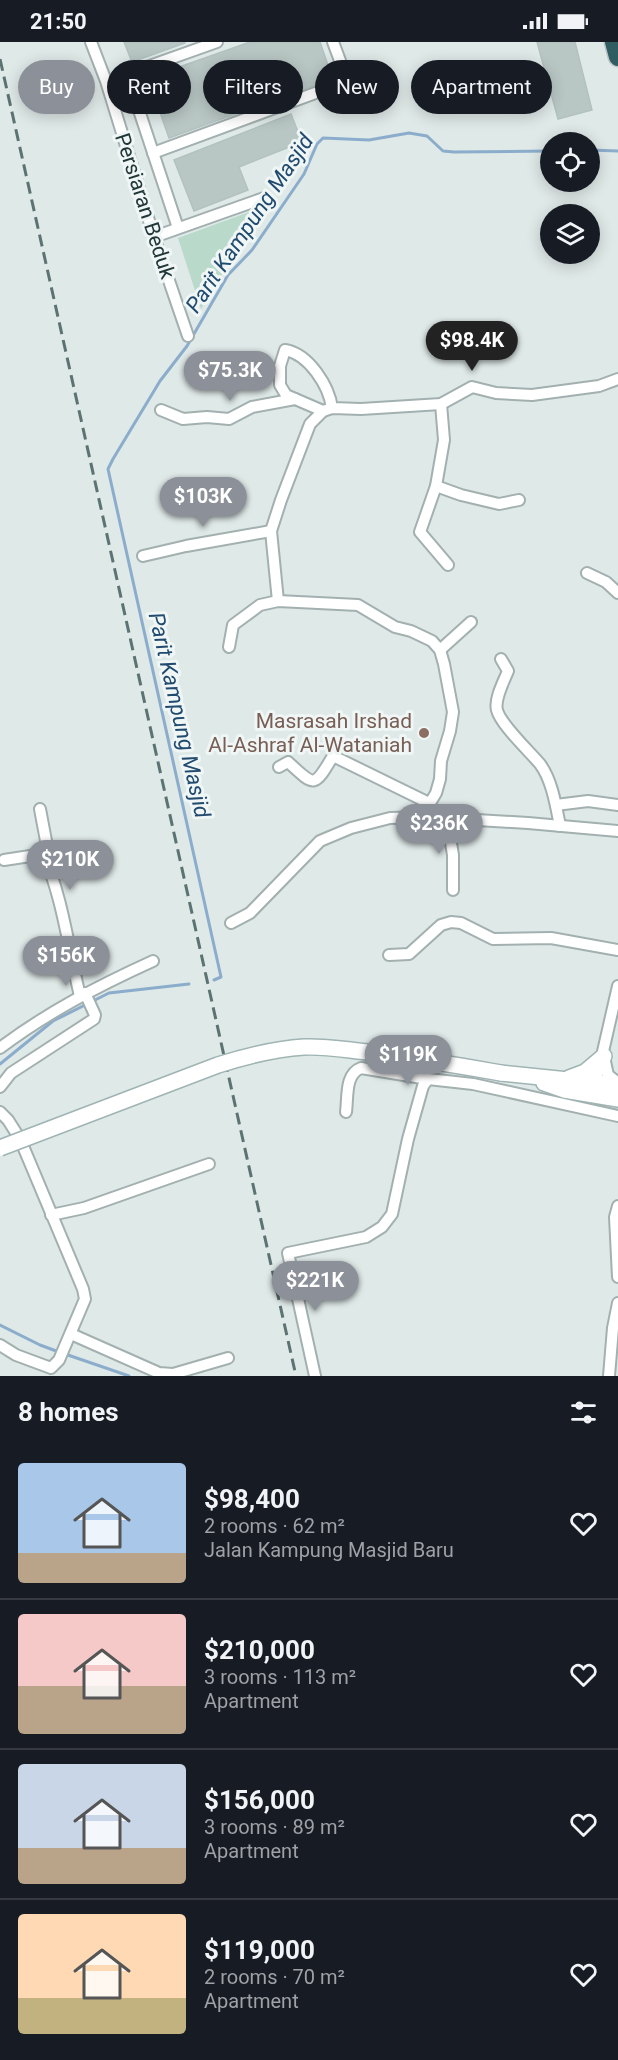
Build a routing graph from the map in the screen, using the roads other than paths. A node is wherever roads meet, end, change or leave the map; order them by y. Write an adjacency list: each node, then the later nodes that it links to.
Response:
1 (91, 42): 9 (street, Persiaran Beduk)
2 (217, 42): 6 (street)
3 (333, 42): 6 (street)
4 (614, 42): 5 (highway)
5 (618, 57)
6 (153, 153): 8 (street)
7 (264, 198): 8 (street)
8 (178, 228): 9 (street)
9 (154, 237): 10 (street, Persiaran Beduk)
10 (188, 336)
11 (618, 379): 13 (street)
12 (295, 399): 14 (street); 15 (street); 15 (street)
13 (441, 404): 15 (street); 16 (street)
14 (161, 410)
15 (327, 410): 18 (street)
16 (435, 486): 17 (street); 20 (street)
17 (519, 500)
18 (271, 531): 19 (street); 23 (street)
19 (143, 556)
20 (448, 565)
21 (587, 573): 22 (street)
22 (618, 593)
23 (278, 601): 25 (street); 26 (street)
24 (471, 622): 26 (street)
25 (229, 647)
26 (440, 650): 29 (street)
27 (501, 659): 30 (street)
28 (279, 767): 29 (street)
29 (429, 803): 33 (street)
30 (556, 805): 31 (street); 35 (street)
31 (618, 805)
32 (40, 809): 37 (street)
33 (427, 817): 34 (street); 40 (street)
34 (447, 819): 35 (street); 39 (street)
35 (560, 826): 36 (street)
36 (618, 831)
37 (43, 854): 38 (street); 45 (street)
38 (4, 860)
39 (453, 890)
40 (231, 923)
41 (618, 950): 42 (street)
42 (389, 955)
43 (153, 961): 45 (street)
44 (618, 986): 47 (street)
45 (86, 1000): 46 (street); 52 (street)
46 (0, 1048)
47 (604, 1056): 50 (street); 51 (street); 53 (street)
48 (527, 1077): 50 (street); 53 (street); 57 (street, bridge)
49 (428, 1079): 55 (street); 56 (street); 66 (street)
50 (566, 1079): 51 (street)
51 (596, 1082): 53 (street)
52 (0, 1086)
53 (616, 1095)
54 (0, 1112): 60 (street)
55 (346, 1112)
56 (618, 1116)
57 (0, 1148)
58 (209, 1164): 60 (street)
59 (618, 1206): 61 (street)
60 (51, 1215): 63 (street)
61 (618, 1277)
62 (618, 1302): 67 (street)
63 (71, 1334): 64 (street); 65 (street)
64 (0, 1345)
65 (228, 1358)
66 (315, 1376)
67 (609, 1376)

